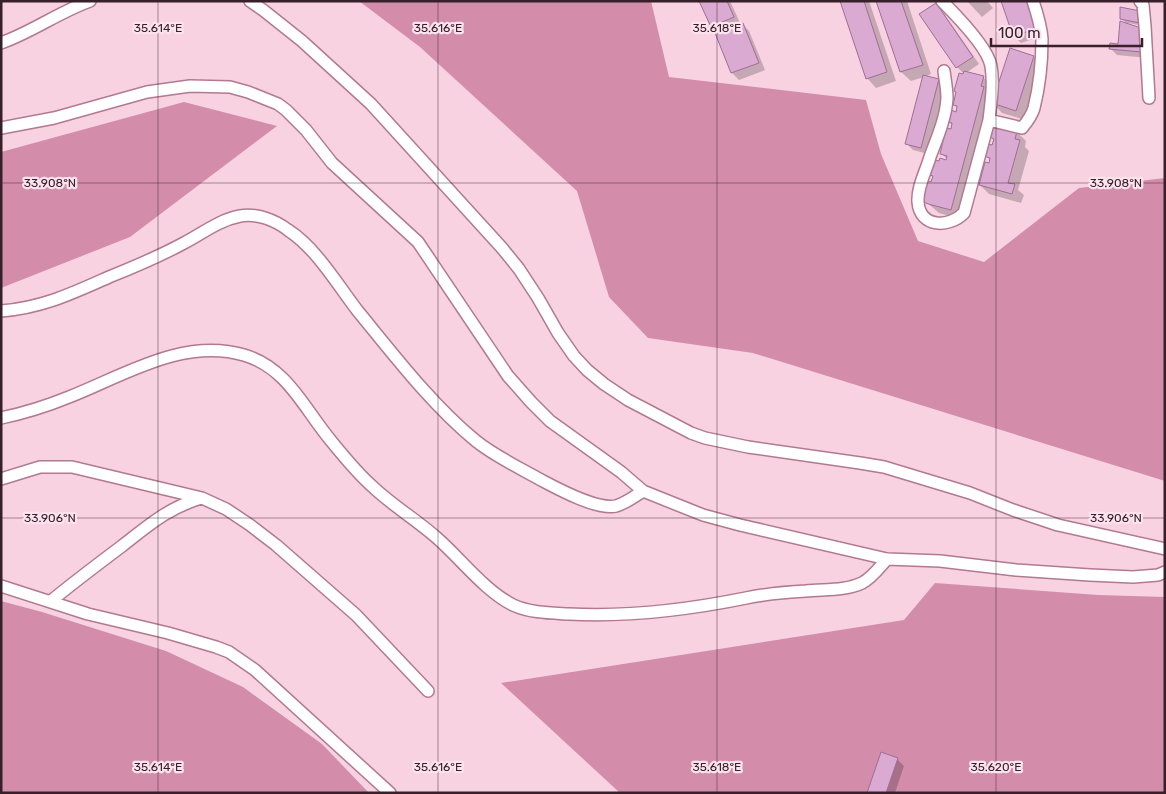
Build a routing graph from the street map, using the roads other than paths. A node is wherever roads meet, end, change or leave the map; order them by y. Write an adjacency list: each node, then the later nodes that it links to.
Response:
1 (90, 1): 6 (street)
2 (250, 1): 16 (street)
3 (942, 1): 9 (street)
4 (1033, 1): 9 (street)
5 (1140, 1): 8 (street)
6 (1, 42)
7 (944, 71): 9 (street)
8 (1149, 98)
9 (989, 120)
10 (1, 128): 14 (street)
11 (1, 311): 14 (street)
12 (1, 418): 17 (street)
13 (1, 479): 15 (street)
14 (643, 490): 17 (street)
15 (202, 498): 20 (street); 21 (street)
16 (1165, 549)
17 (887, 559): 18 (street)
18 (1165, 572)
19 (1, 586): 20 (street)
20 (51, 601): 22 (street)
21 (428, 691)
22 (390, 793)

